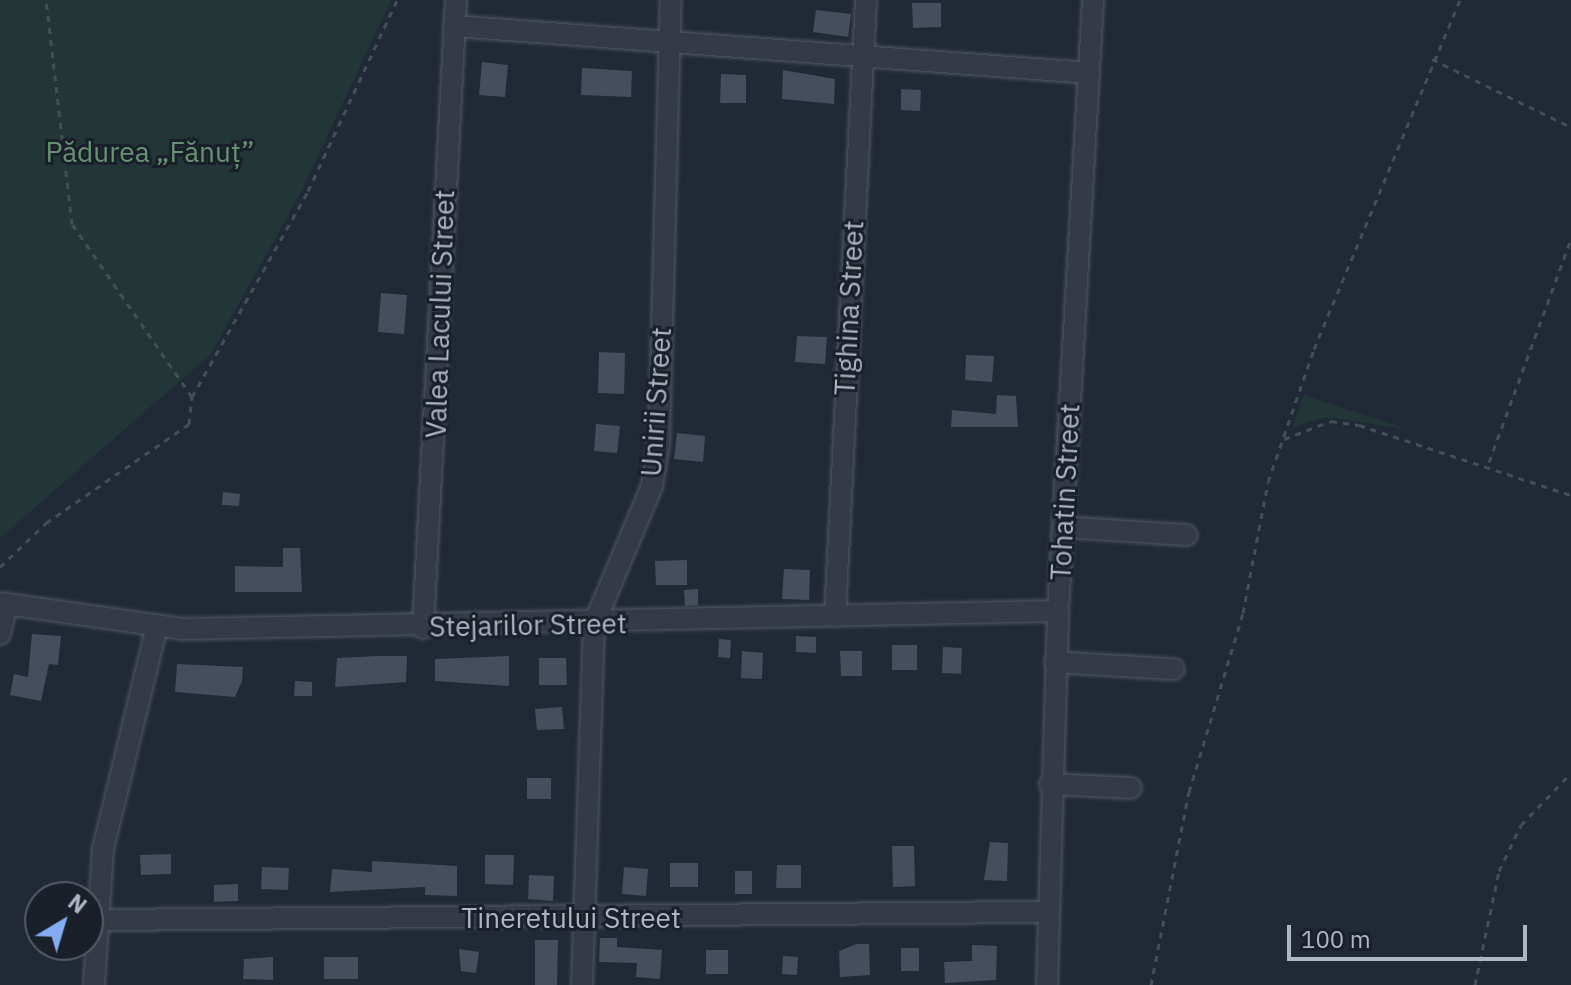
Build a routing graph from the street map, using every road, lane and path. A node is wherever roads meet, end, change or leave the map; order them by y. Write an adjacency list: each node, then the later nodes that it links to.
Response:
1 (46, 0): 15 (path)
2 (397, 0): 15 (path)
3 (456, 0): 8 (street, Valea Lacului Street)
4 (671, 0): 9 (street, Unirii Street)
5 (866, 0): 10 (street, Tighina Street)
6 (1093, 0): 12 (street, Tohatin Street)
7 (1460, 0): 11 (path)
8 (454, 26): 9 (street); 27 (street, Valea Lacului Street)
9 (669, 45): 10 (street); 25 (street, Unirii Street)
10 (864, 57): 12 (street); 24 (street, Tighina Street)
11 (1432, 59): 13 (path); 16 (path)
12 (1089, 73): 19 (street, Tohatin Street)
13 (1571, 127)
14 (1571, 239): 17 (path)
15 (192, 397): 21 (path)
16 (1284, 439): 17 (path); 42 (path)
17 (1489, 462): 18 (path)
18 (1571, 495)
19 (1063, 527): 20 (street); 23 (street, Tohatin Street)
20 (1187, 535)
21 (0, 567)
22 (3, 604): 26 (street, Stejarilor Street); 28 (street)
23 (1058, 611): 24 (street, Stejarilor Street); 29 (street, Tohatin Street)
24 (835, 616): 25 (street, Stejarilor Street)
25 (594, 624): 27 (street, Stejarilor Street); 36 (street, Unirii Street)
26 (157, 625): 27 (street, Stejarilor Street); 34 (street)
27 (423, 628)
28 (0, 634)
29 (1055, 662): 30 (street); 32 (street, Tohatin Street)
30 (1174, 669)
31 (1571, 773): 43 (path)
32 (1050, 784): 33 (street); 35 (street, Tohatin Street)
33 (1131, 788)
34 (101, 881)
35 (1044, 912): 36 (street, Tineretului Street); 41 (street, Tohatin Street)
36 (586, 919): 37 (street, Tineretului Street); 40 (street, Unirii Street)
37 (104, 920)
38 (96, 961): 39 (street)
39 (94, 985)
40 (582, 985)
41 (1047, 985)
42 (1151, 985)
43 (1475, 985)

